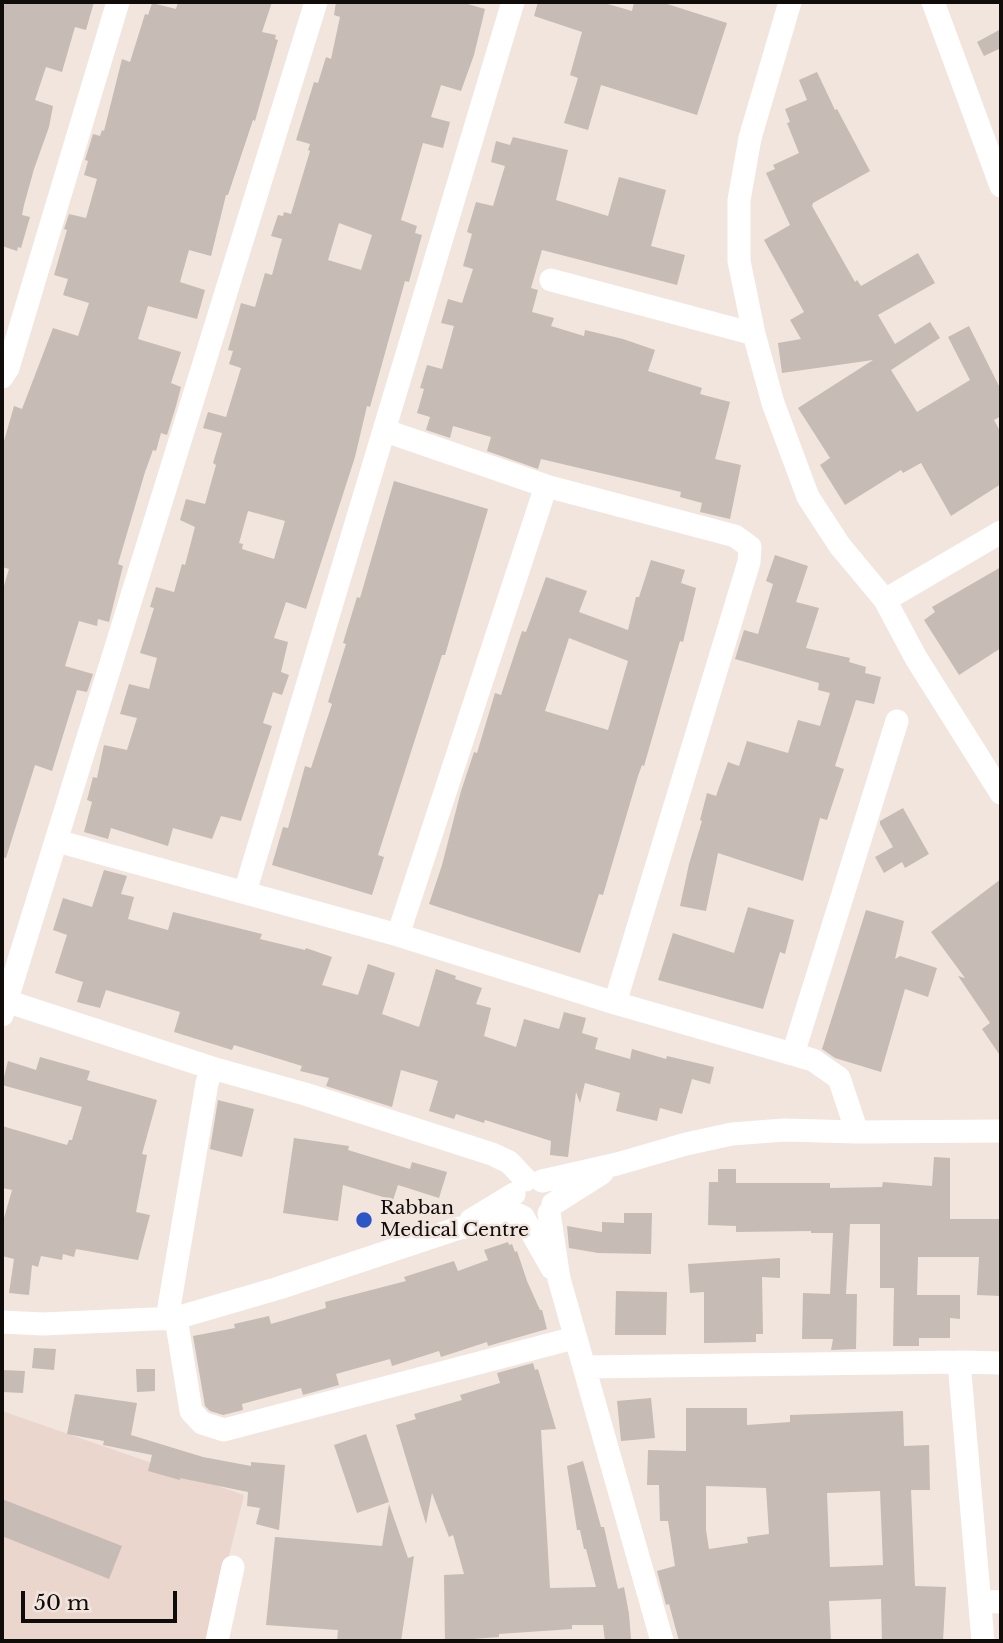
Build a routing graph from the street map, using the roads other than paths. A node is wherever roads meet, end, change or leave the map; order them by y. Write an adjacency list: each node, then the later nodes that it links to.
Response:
1 (118, 2): 9 (street)
2 (316, 2): 16 (street)
3 (513, 2): 10 (street)
4 (790, 2): 8 (street)
5 (933, 2): 6 (street)
6 (1001, 186)
7 (551, 280): 8 (street)
8 (754, 334): 13 (street)
9 (2, 377)
10 (386, 431): 11 (street); 17 (street)
11 (545, 486): 18 (street); 19 (street)
12 (1001, 532): 13 (street)
13 (885, 600): 15 (street)
14 (897, 721): 21 (street)
15 (1001, 793)
16 (57, 841): 17 (street); 20 (street)
17 (245, 892): 18 (street)
18 (398, 935): 19 (street)
19 (615, 1003): 21 (street)
20 (4, 1008): 22 (street)
21 (793, 1054): 24 (street)
22 (212, 1068): 26 (street); 29 (street)
23 (1001, 1131): 24 (street)
24 (857, 1132): 25 (street)
25 (617, 1164): 26 (street); 27 (street)
26 (525, 1197): 27 (street); 27 (street); 28 (street); 29 (street)
27 (551, 1208): 28 (street)
28 (559, 1279): 31 (street)
29 (172, 1319): 30 (street); 31 (street)
30 (2, 1322)
31 (574, 1338): 34 (street)
32 (959, 1362): 33 (street); 34 (street); 36 (street)
33 (1001, 1363)
34 (585, 1367): 38 (street)
35 (233, 1567): 37 (street)
36 (991, 1602): 39 (street)
37 (217, 1641)
38 (662, 1641)
39 (983, 1641)

